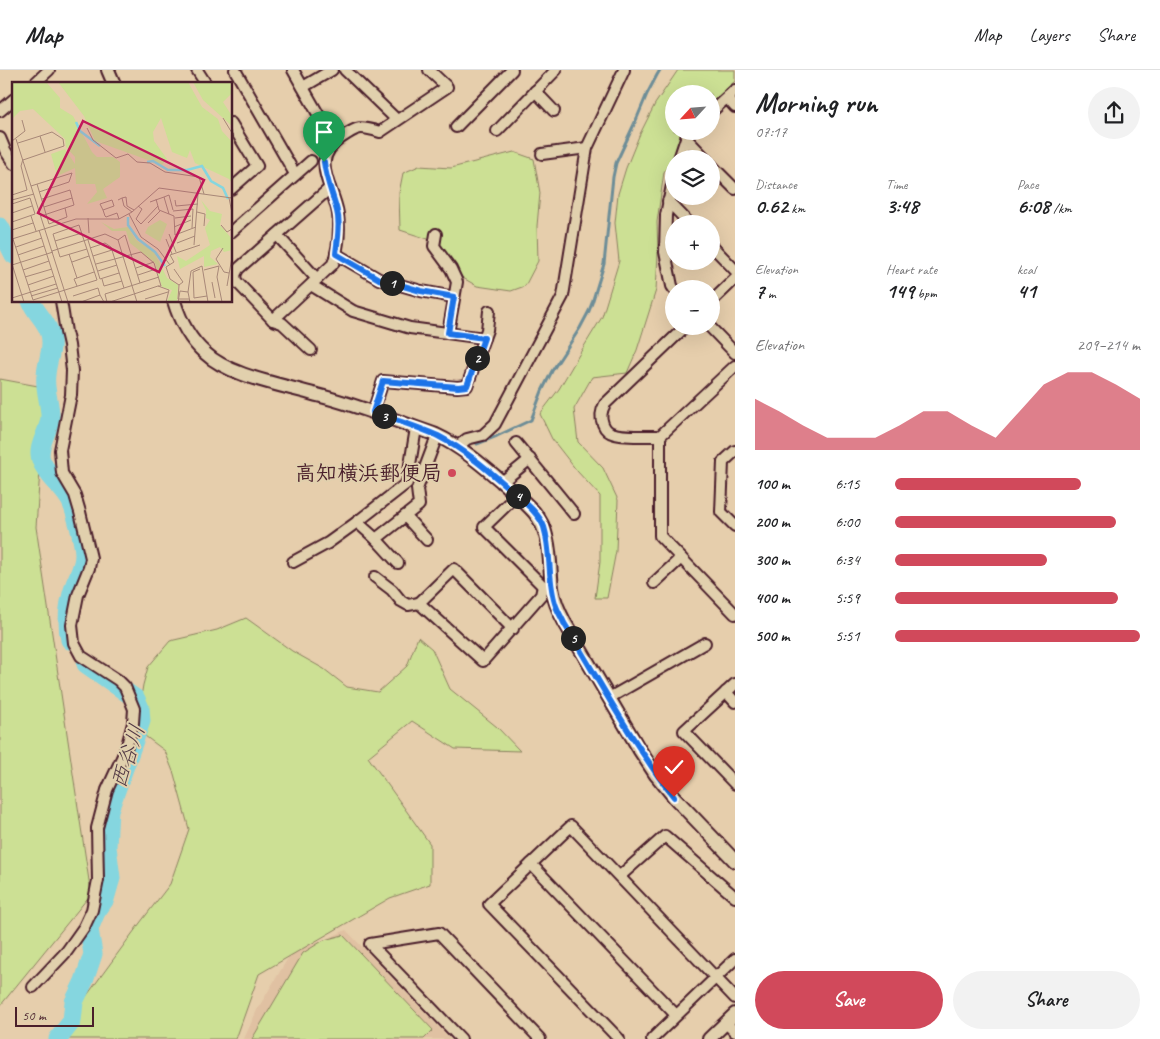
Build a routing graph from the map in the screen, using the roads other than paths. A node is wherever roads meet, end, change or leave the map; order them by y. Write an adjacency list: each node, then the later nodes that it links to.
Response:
1 (49, 70): 12 (street)
2 (108, 70): 13 (street)
3 (197, 70): 14 (street)
4 (235, 70): 35 (street)
5 (293, 70): 15 (street)
6 (332, 70): 15 (street)
7 (345, 70): 24 (street)
8 (429, 70): 24 (street)
9 (512, 70): 26 (street)
10 (556, 70): 17 (street)
11 (624, 70): 30 (street)
12 (36, 82)
13 (113, 82)
14 (205, 82)
15 (303, 87): 29 (street)
16 (735, 90): 18 (street)
17 (536, 91): 23 (street); 27 (street)
18 (726, 98): 20 (street); 21 (street)
19 (12, 101): 22 (street)
20 (720, 104)
21 (735, 107)
22 (0, 111)
23 (554, 111)
24 (397, 120): 29 (street)
25 (232, 125): 36 (street)
26 (456, 127)
27 (497, 130)
28 (0, 138): 32 (street)
29 (334, 142): 37 (street)
30 (588, 148): 31 (street); 70 (street)
31 (542, 154)
32 (12, 161)
33 (311, 162): 35 (street)
34 (720, 173): 38 (street)
35 (295, 174): 42 (street)
36 (232, 188)
37 (330, 188): 44 (street); 45 (street)
38 (735, 189)
39 (667, 205): 49 (street)
40 (672, 205): 41 (street)
41 (681, 215)
42 (232, 231)
43 (436, 234): 53 (street)
44 (277, 235): 48 (street); 51 (street)
45 (336, 254): 51 (street); 53 (street)
46 (720, 254): 47 (street)
47 (735, 270)
48 (233, 274): 57 (street)
49 (671, 280)
50 (735, 280): 52 (street)
51 (314, 282): 57 (street); 58 (street)
52 (720, 294)
53 (454, 297): 58 (street)
54 (61, 302): 102 (street)
55 (174, 302): 65 (street)
56 (489, 311): 61 (street)
57 (273, 320): 62 (street)
58 (448, 333): 61 (street)
59 (677, 335): 68 (street)
60 (718, 335): 63 (street)
61 (484, 338): 65 (street)
62 (311, 350)
63 (735, 353)
64 (735, 366): 68 (street)
65 (373, 412): 66 (street)
66 (416, 428): 67 (street); 77 (street)
67 (437, 436): 70 (street); 76 (street)
68 (660, 436): 81 (street)
69 (516, 443): 72 (street)
70 (457, 447): 73 (street)
71 (735, 451): 78 (street)
72 (530, 459): 73 (street); 75 (street)
73 (502, 482): 74 (street)
74 (517, 496): 86 (street); 86 (street)
75 (574, 514)
76 (405, 516): 79 (street); 80 (street)
77 (357, 522): 79 (street); 82 (street)
78 (735, 526)
79 (376, 539): 83 (street)
80 (427, 540)
81 (681, 558): 85 (street); 88 (street)
82 (294, 562)
83 (398, 563)
84 (375, 577): 87 (street)
85 (654, 583)
86 (547, 587): 89 (street); 93 (street)
87 (419, 603): 89 (street); 89 (street)
88 (735, 614)
89 (512, 629)
90 (705, 643): 93 (street)
91 (735, 684): 92 (street)
92 (726, 692): 94 (street); 95 (street)
93 (609, 698): 96 (street)
94 (735, 702)
95 (735, 784)
96 (735, 860)
97 (531, 864): 98 (street); 104 (street); 108 (street)
98 (620, 876): 99 (street); 101 (street)
99 (735, 897)
100 (735, 959): 101 (street)
101 (716, 977): 103 (street); 104 (street)
102 (33, 987)
103 (735, 998)
104 (676, 1015): 109 (street)
105 (732, 1023): 110 (street)
106 (461, 1039): 107 (street)
107 (540, 1039)
108 (619, 1039)
109 (652, 1039)
110 (709, 1039)

